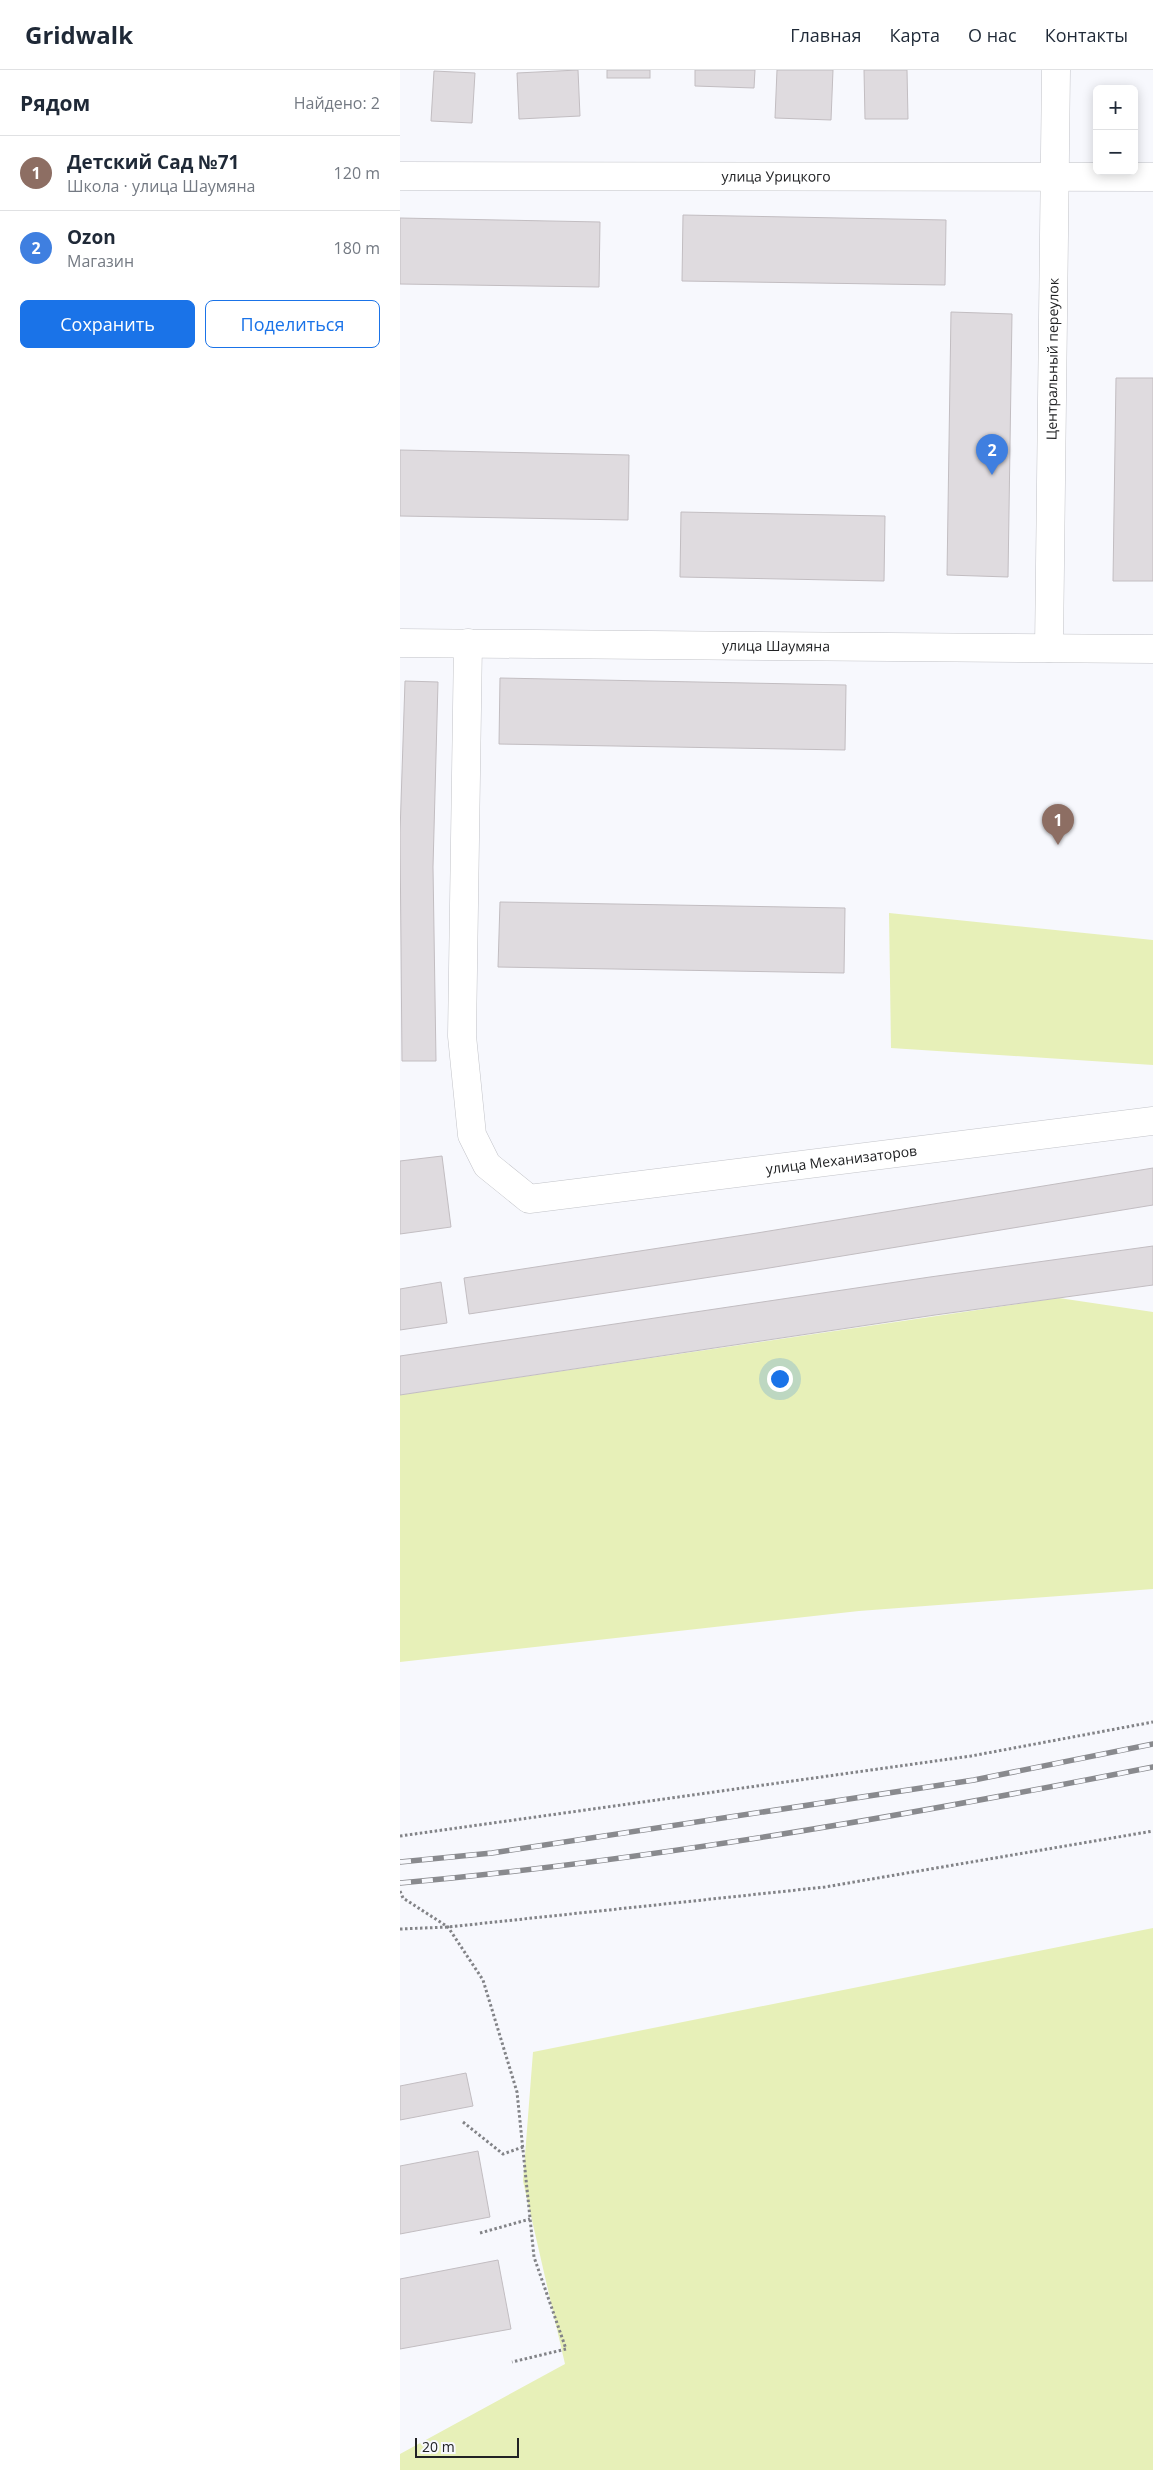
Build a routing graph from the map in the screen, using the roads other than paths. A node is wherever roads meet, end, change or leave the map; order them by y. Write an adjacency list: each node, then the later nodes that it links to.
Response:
1 (1056, 70): 3 (street, Центральный переулок)
2 (400, 176): 3 (street, улица Урицкого)
3 (1055, 177): 4 (street, улица Урицкого); 7 (street, Центральный переулок)
4 (1153, 177)
5 (400, 643): 6 (street, улица Шаумяна)
6 (468, 643): 7 (street, улица Шаумяна); 9 (street, улица Механизаторов)
7 (1049, 648): 8 (street, улица Шаумяна)
8 (1153, 649)
9 (1153, 1121)

